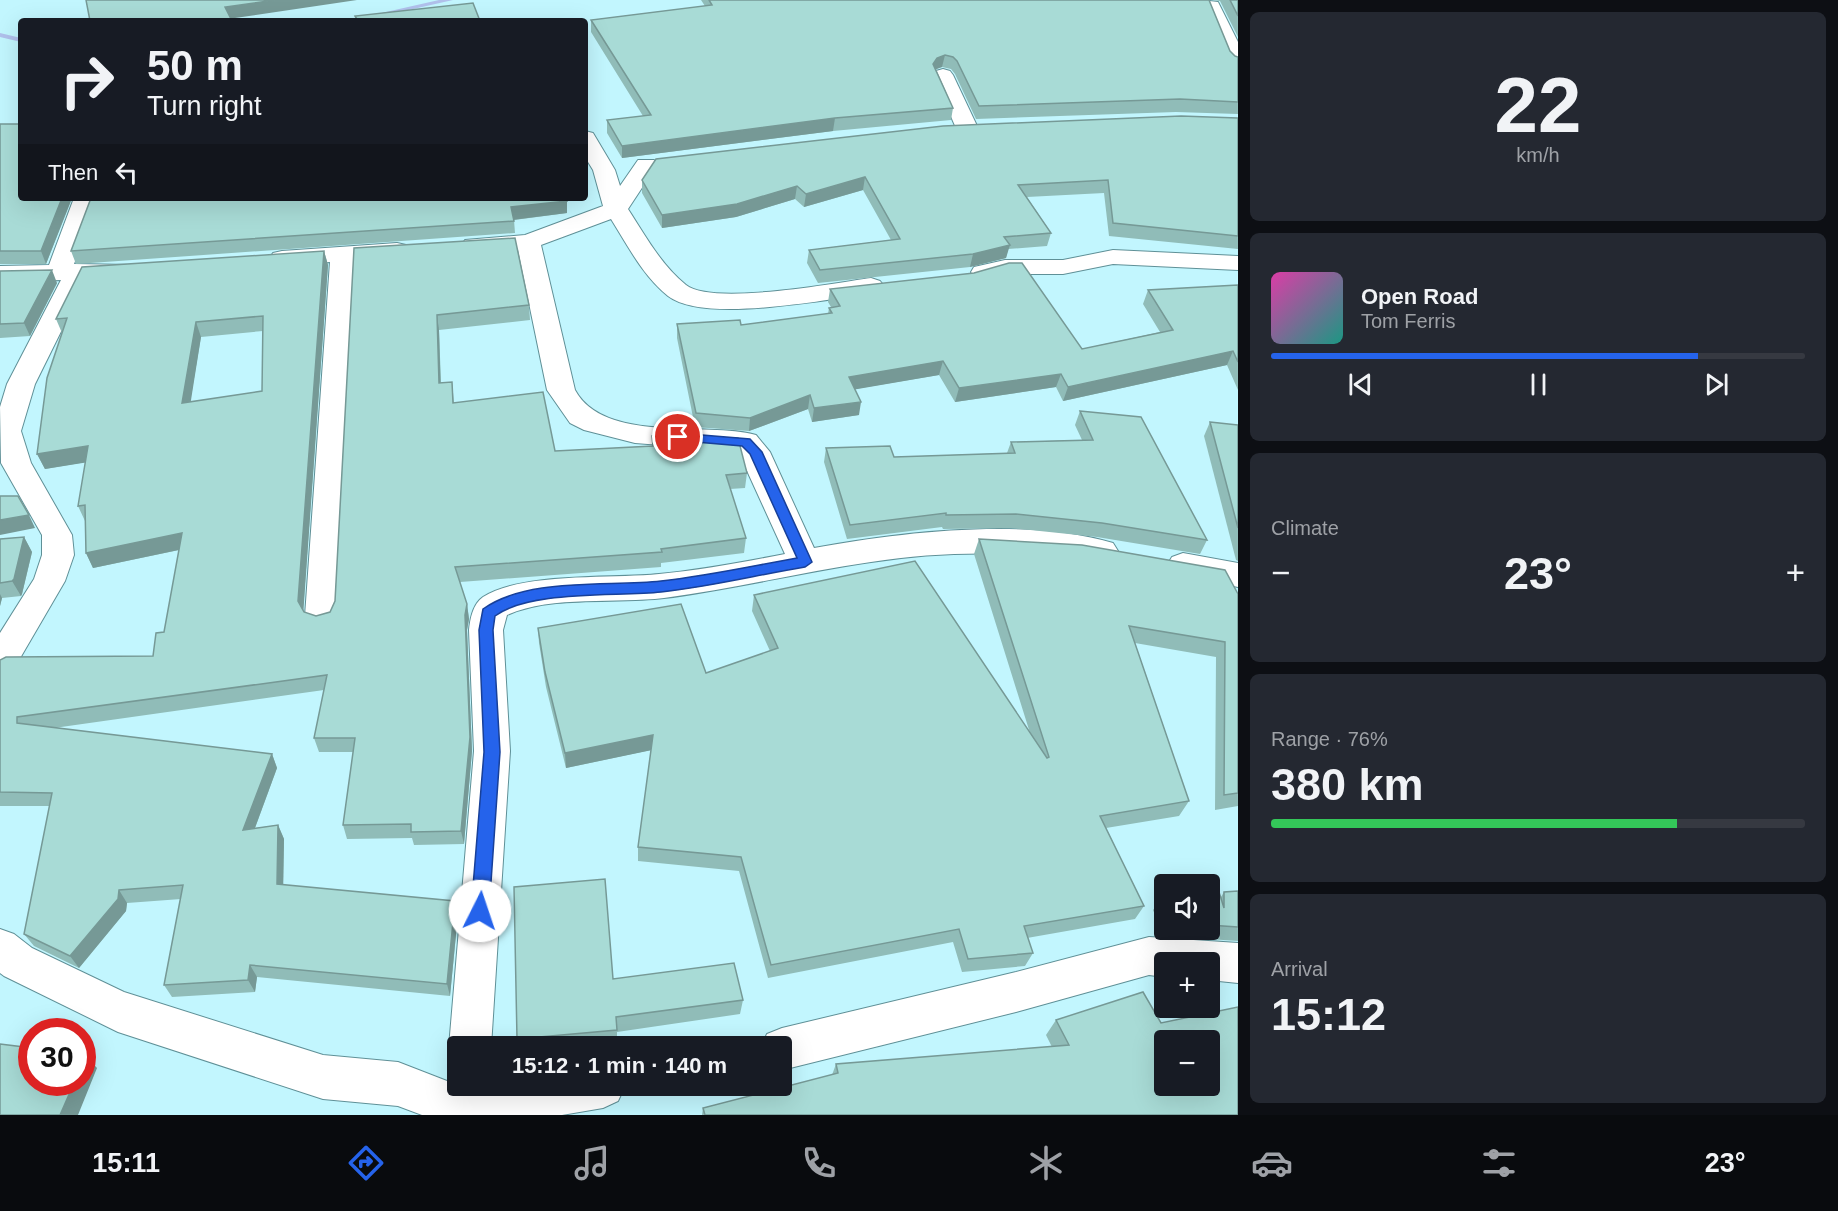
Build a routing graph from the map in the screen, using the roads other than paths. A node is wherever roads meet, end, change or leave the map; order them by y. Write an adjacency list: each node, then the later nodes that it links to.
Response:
1 (1209, 2): 2 (street)
2 (1238, 62)
3 (943, 75): 5 (street)
4 (990, 127): 5 (street)
5 (967, 128): 6 (street)
6 (940, 129)
7 (588, 143): 10 (street)
8 (669, 161): 9 (street)
9 (646, 165): 10 (street); 12 (street)
10 (604, 170): 12 (street)
11 (85, 201): 18 (street)
12 (616, 209): 13 (street); 21 (street)
13 (528, 242): 14 (street); 22 (street)
14 (343, 254): 15 (street); 24 (street)
15 (260, 260)
16 (1238, 263): 20 (street)
17 (141, 268): 18 (street)
18 (68, 273): 19 (street); 25 (street)
19 (0, 274)
20 (959, 277)
21 (892, 284)
22 (805, 562): 23 (street); 28 (street)
23 (1238, 575)
24 (321, 616)
25 (0, 662)
26 (0, 948): 31 (street)
27 (1238, 963): 29 (street)
28 (471, 1036)
29 (792, 1047)
30 (527, 1096): 31 (street)
31 (466, 1104)

